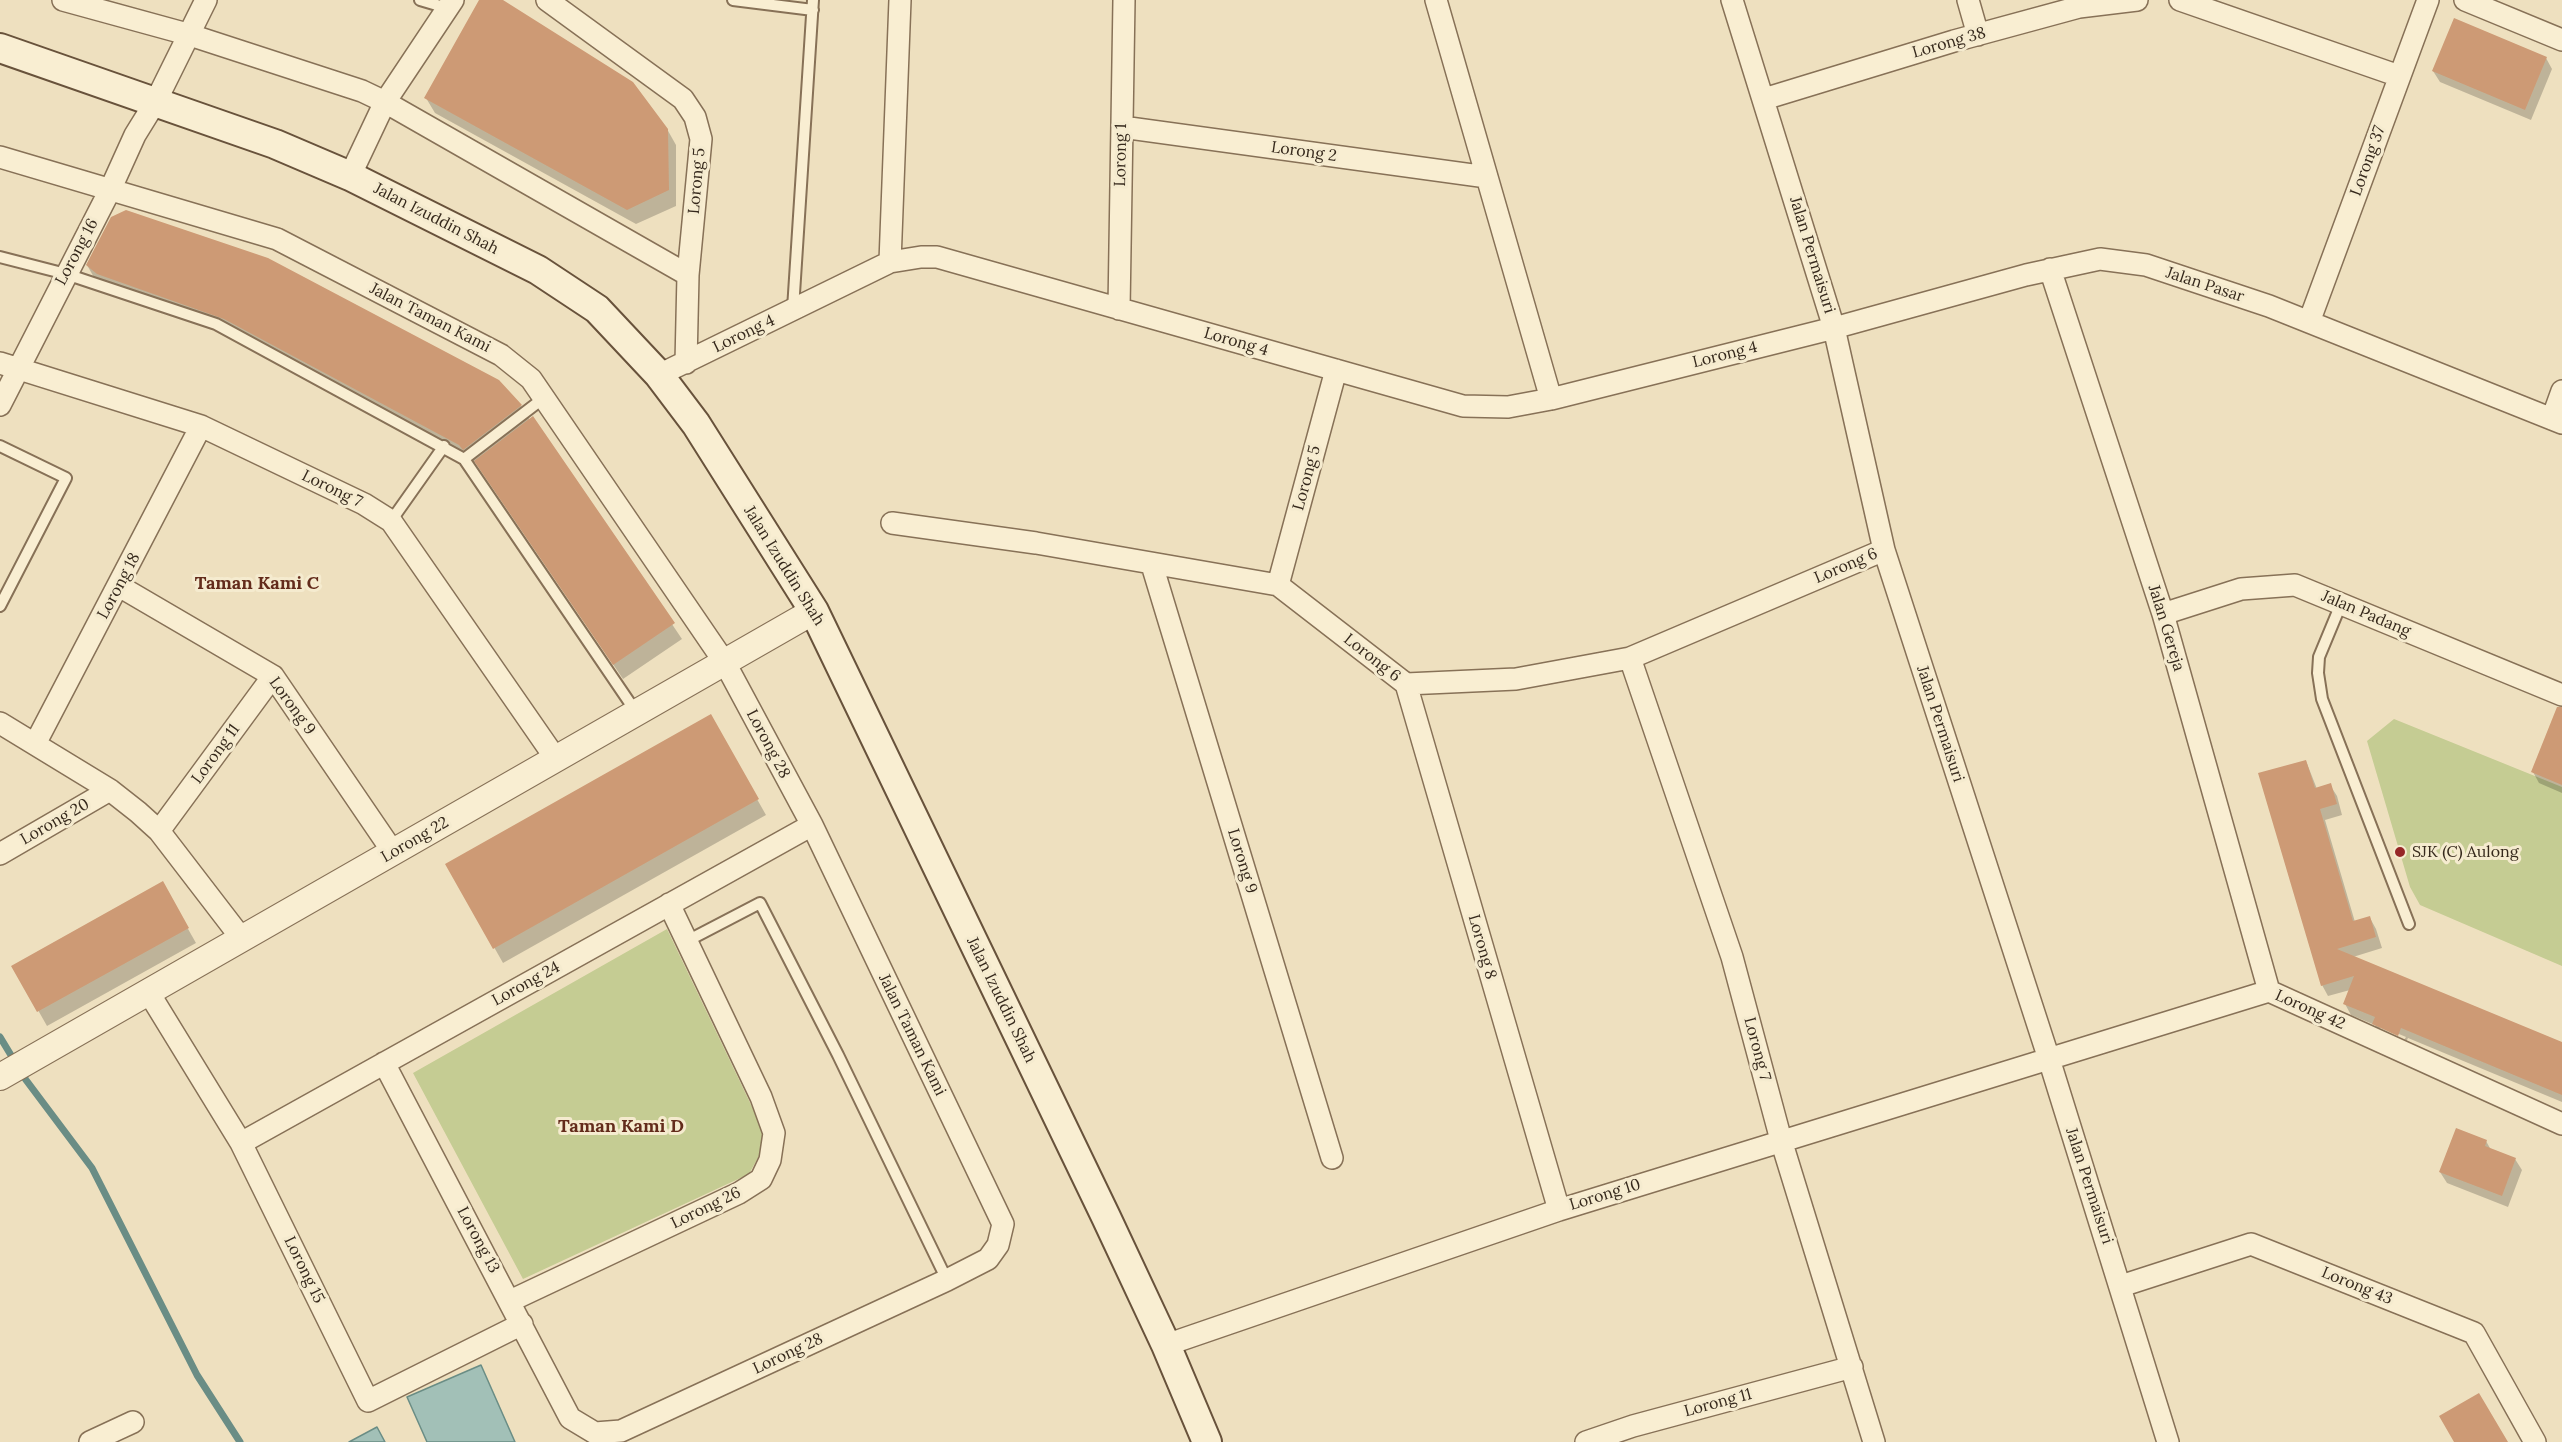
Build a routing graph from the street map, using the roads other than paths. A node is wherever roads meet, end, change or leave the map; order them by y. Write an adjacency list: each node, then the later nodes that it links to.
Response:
1 (63, 0): 17 (street)
2 (206, 0): 17 (street, Lorong 16)
3 (420, 0): 15 (lane)
4 (547, 0): 34 (street, Lorong 5)
5 (733, 0): 16 (lane)
6 (900, 0): 31 (street)
7 (1124, 0): 25 (street, Lorong 1)
8 (1436, 0): 28 (street)
9 (1732, 0): 22 (street, Jalan Permaisuri)
10 (1968, 0): 18 (street)
11 (2137, 0): 18 (street, Lorong 38)
12 (2180, 0): 21 (street)
13 (2428, 0): 21 (street, Lorong 37)
14 (2465, 0): 19 (street)
15 (450, 4): 24 (street)
16 (813, 5): 35 (lane)
17 (187, 34): 23 (street, Lorong 16); 24 (street)
18 (1978, 34): 22 (street, Lorong 38)
19 (2562, 40)
20 (0, 48): 23 (main road, Jalan Izuddin Shah)
21 (2399, 76): 37 (street, Lorong 37)
22 (1764, 99): 38 (street, Jalan Permaisuri)
23 (156, 101): 27 (main road, Jalan Izuddin Shah); 29 (street, Lorong 16)
24 (385, 102): 27 (street); 34 (street)
25 (1122, 127): 28 (street, Lorong 2); 36 (street, Lorong 1)
26 (0, 157): 29 (street, Jalan Taman Kami)
27 (350, 176): 42 (main road, Jalan Izuddin Shah)
28 (1487, 177): 45 (street)
29 (111, 188): 33 (street, Lorong 16); 44 (street, Jalan Taman Kami)
30 (0, 257): 33 (lane)
31 (890, 262): 35 (street, Lorong 4); 36 (street, Lorong 4)
32 (2050, 269): 37 (street, Jalan Pasar); 38 (street, Jalan Pasar); 61 (street, Jalan Gereja)
33 (66, 274): 40 (street, Lorong 16); 50 (lane)
34 (688, 275): 39 (street, Lorong 5)
35 (793, 309): 39 (street, Lorong 4)
36 (1119, 309): 41 (street, Lorong 4)
37 (2309, 322): 47 (street, Jalan Pasar)
38 (1834, 328): 45 (street, Lorong 4); 54 (street, Jalan Permaisuri)
39 (686, 363): 42 (street, Lorong 4)
40 (8, 366): 46 (street, Lorong 16); 48 (street, Lorong 7)
41 (1336, 370): 45 (street, Lorong 4); 56 (street, Lorong 5)
42 (659, 375): 60 (main road, Jalan Izuddin Shah)
43 (2562, 391): 47 (street)
44 (545, 397): 51 (lane); 63 (street, Jalan Taman Kami)
45 (1551, 399)
46 (0, 405)
47 (2557, 421)
48 (201, 426): 52 (street, Lorong 7); 57 (street, Lorong 18)
49 (0, 446): 59 (lane)
50 (444, 446): 51 (lane); 52 (lane)
51 (464, 459): 67 (lane)
52 (391, 521): 70 (street, Lorong 7)
53 (892, 523): 55 (street, Lorong 6)
54 (1884, 550): 62 (street, Lorong 6); 82 (street, Jalan Permaisuri)
55 (1152, 565): 56 (street, Lorong 6); 88 (street, Lorong 9)
56 (1278, 585): 65 (street, Lorong 6)
57 (119, 586): 64 (street, Lorong 9); 69 (street, Lorong 18)
58 (2342, 604): 61 (street, Jalan Padang); 66 (street, Jalan Padang); 77 (lane)
59 (0, 606)
60 (814, 610): 63 (street, Lorong 22); 95 (main road, Jalan Izuddin Shah)
61 (2163, 614): 80 (street, Jalan Gereja)
62 (1630, 658): 65 (street, Lorong 6); 86 (street, Lorong 7)
63 (725, 663): 67 (street, Lorong 22); 72 (street, Lorong 28)
64 (273, 676): 73 (street, Lorong 11); 74 (street, Lorong 9)
65 (1406, 684): 89 (street, Lorong 8)
66 (2562, 695)
67 (636, 712): 70 (street, Lorong 22)
68 (0, 723): 69 (street)
69 (35, 744): 71 (street)
70 (556, 759): 74 (street, Lorong 22)
71 (110, 790): 73 (street); 75 (street, Lorong 20)
72 (812, 825): 76 (street, Lorong 24); 90 (street, Jalan Taman Kami)
73 (159, 831): 78 (street)
74 (393, 852): 78 (street, Lorong 22)
75 (0, 854)
76 (669, 904): 79 (street, Lorong 26); 83 (street, Lorong 24)
77 (2409, 924)
78 (242, 939): 81 (street, Lorong 22)
79 (687, 941): 91 (lane); 93 (street, Lorong 26)
80 (2269, 991): 82 (street, Lorong 42); 85 (street, Lorong 42)
81 (149, 993): 84 (street, Lorong 22); 87 (street, Lorong 15)
82 (2049, 1059): 86 (street, Lorong 10); 92 (street, Jalan Permaisuri)
83 (384, 1063): 87 (street, Lorong 24); 93 (street, Lorong 13)
84 (8, 1073)
85 (2562, 1124)
86 (1781, 1140): 89 (street, Lorong 10); 96 (street, Lorong 7)
87 (241, 1143): 94 (street, Lorong 15)
88 (1332, 1158)
89 (1559, 1210): 95 (street, Lorong 10)
90 (998, 1245): 91 (street, Lorong 28)
91 (946, 1280): 97 (street, Lorong 28)
92 (2121, 1286): 104 (street, Jalan Permaisuri); 105 (street, Lorong 43)
93 (510, 1301): 94 (street, Lorong 13)
94 (522, 1324): 97 (street, Lorong 13)
95 (1166, 1345): 101 (main road, Jalan Izuddin Shah)
96 (1852, 1367): 99 (street, Lorong 11); 103 (street, Lorong 7)
97 (570, 1418)
98 (133, 1422): 100 (street)
99 (1635, 1434): 102 (street, Lorong 11)
100 (90, 1442)
101 (1207, 1442)
102 (1586, 1442)
103 (1874, 1442)
104 (2168, 1442)
105 (2535, 1442)

